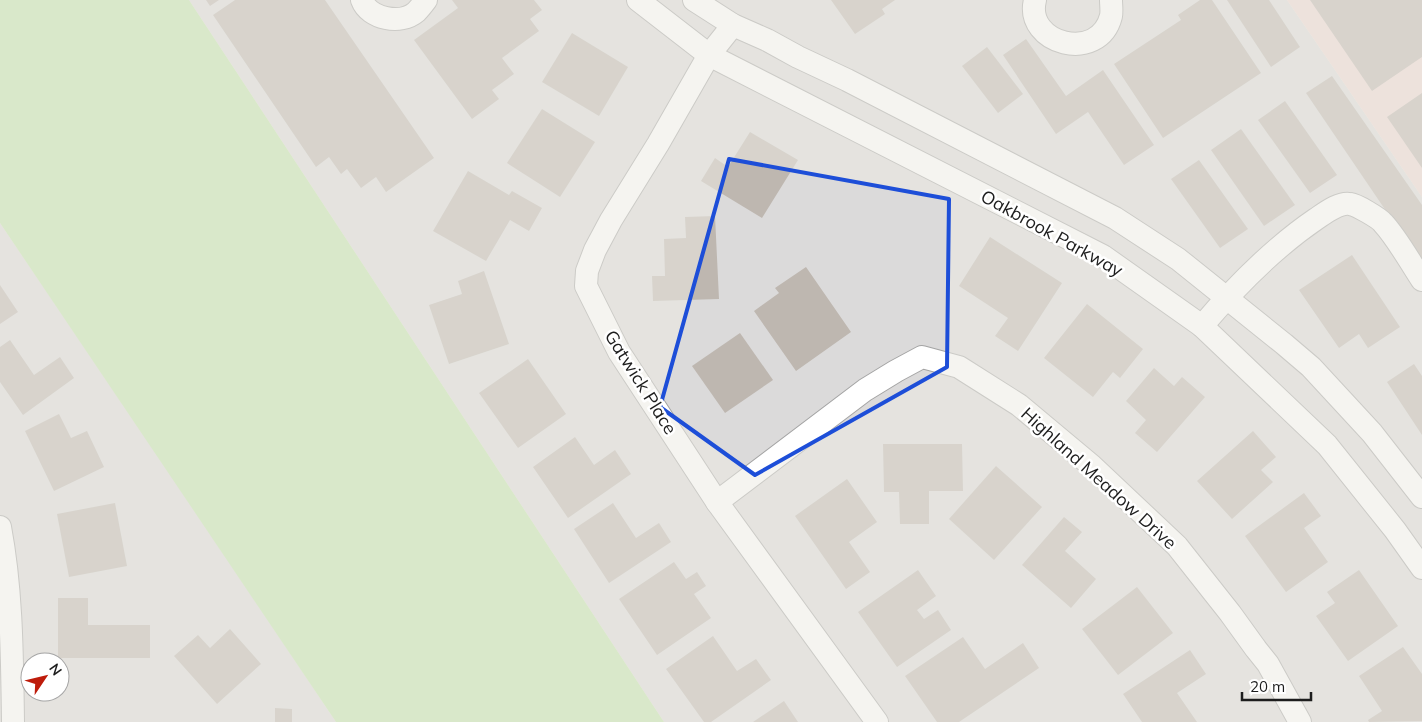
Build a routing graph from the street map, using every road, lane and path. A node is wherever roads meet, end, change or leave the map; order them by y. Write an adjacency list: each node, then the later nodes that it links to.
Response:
1 (362, 0): 2 (street)
2 (426, 0)
3 (688, 0): 9 (street)
4 (694, 0): 8 (street)
5 (1035, 0): 6 (street)
6 (1111, 0)
7 (646, 2): 9 (street, Oakbrook Parkway)
8 (733, 24): 10 (street, Gatwick Place); 12 (street)
9 (675, 29): 10 (street, Oakbrook Parkway)
10 (709, 55): 13 (street, Oakbrook Parkway); 15 (street, Gatwick Place)
11 (1422, 280): 12 (street)
12 (1226, 298): 13 (street); 14 (street)
13 (1202, 326): 17 (street, Oakbrook Parkway)
14 (1422, 497)
15 (717, 502): 19 (street, Gatwick Place); 20 (street, Highland Meadow Drive)
16 (0, 527): 18 (street)
17 (1422, 568)
18 (12, 722)
19 (877, 722)
20 (1300, 722)

